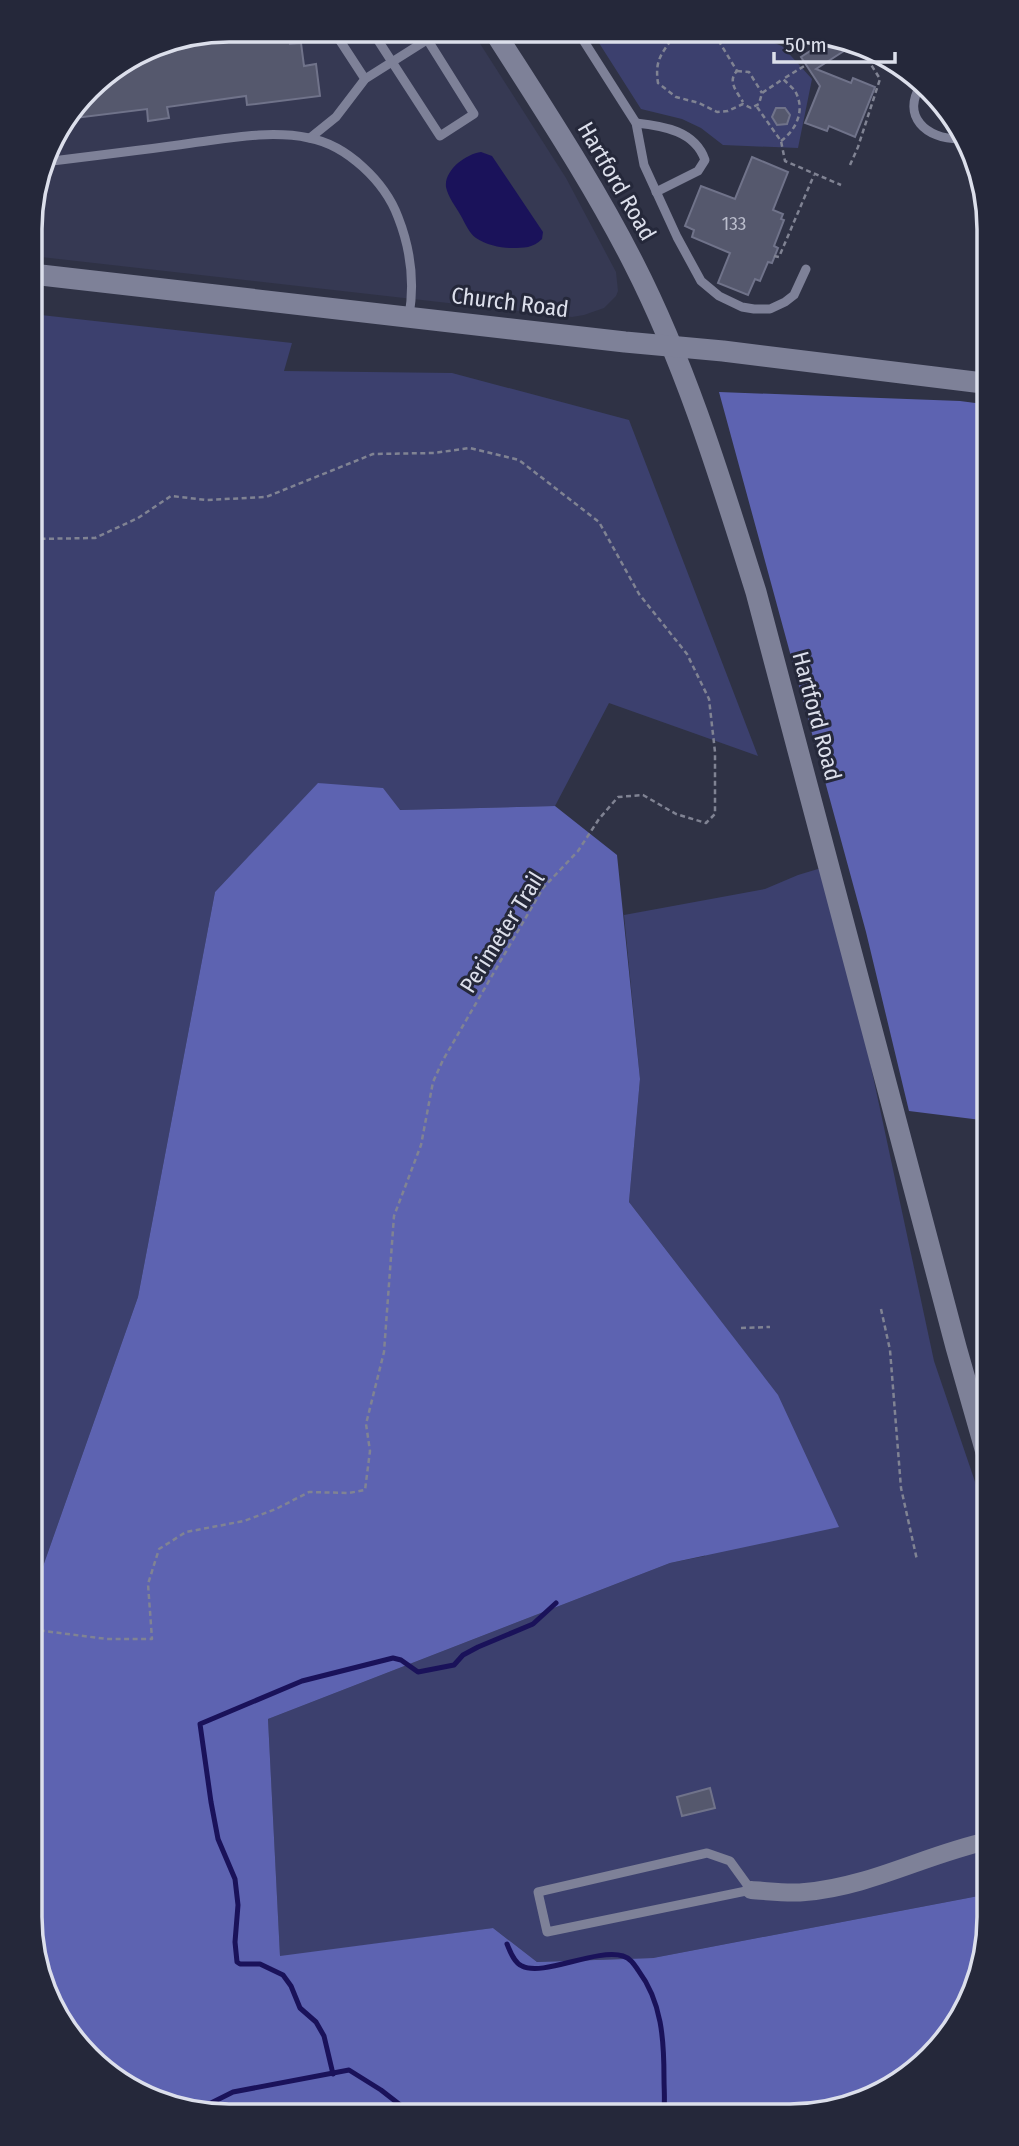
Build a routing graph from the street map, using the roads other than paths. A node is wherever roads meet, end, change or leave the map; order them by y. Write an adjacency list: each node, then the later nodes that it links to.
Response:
1 (341, 42): 8 (lane)
2 (379, 42): 7 (lane)
3 (425, 42): 7 (lane)
4 (429, 42): 7 (lane)
5 (501, 42): 18 (street, Hartford Road)
6 (584, 42): 10 (lane)
7 (393, 62): 8 (lane)
8 (365, 79): 11 (lane)
9 (917, 92): 12 (lane)
10 (636, 123): 14 (lane); 14 (lane)
11 (310, 138): 13 (lane); 17 (lane)
12 (954, 139)
13 (54, 162)
14 (656, 191): 15 (lane)
15 (806, 269)
16 (42, 275): 17 (street, Church Road)
17 (409, 317): 18 (street, Church Road)
18 (670, 347): 19 (street, Church Road); 20 (street, Hartford Road)
19 (977, 382)
20 (977, 1421)
21 (977, 1843): 22 (street)
22 (751, 1890): 22 (lane)

